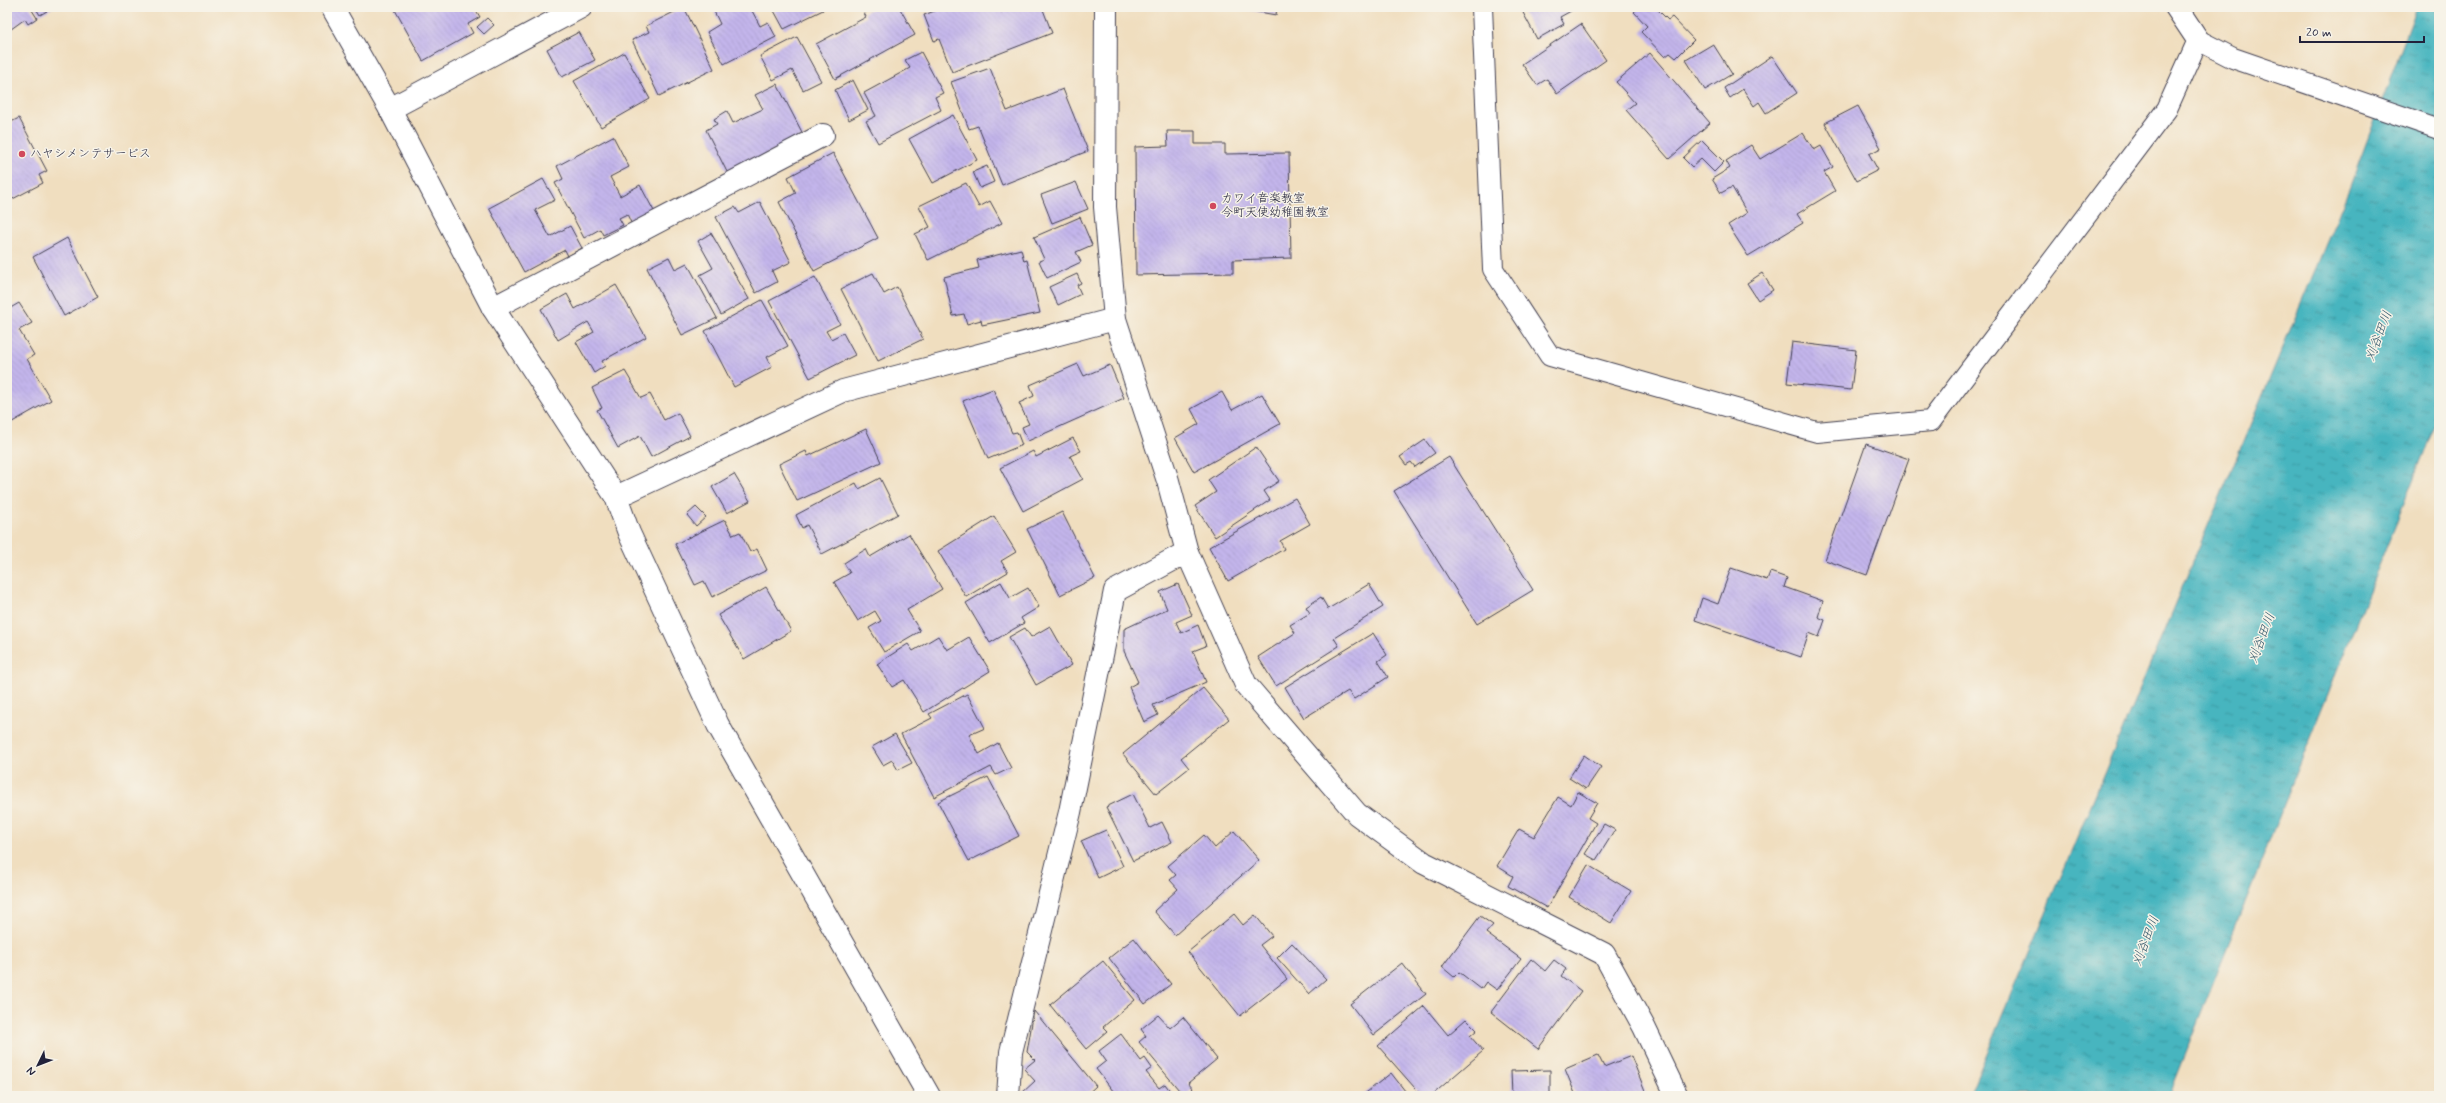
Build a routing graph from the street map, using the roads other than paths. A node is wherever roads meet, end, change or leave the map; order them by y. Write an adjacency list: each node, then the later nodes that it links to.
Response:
1 (332, 7): 7 (street)
2 (581, 7): 7 (street)
3 (1106, 7): 11 (street)
4 (1482, 7): 6 (lane)
5 (2176, 7): 6 (street)
6 (2198, 40): 8 (lane)
7 (390, 109): 10 (street)
8 (2439, 129)
9 (823, 135): 10 (street)
10 (493, 308): 12 (street)
11 (1115, 319): 12 (street); 13 (street)
12 (616, 497): 14 (street)
13 (1187, 552): 15 (street); 16 (street)
14 (929, 1096)
15 (1008, 1096)
16 (1672, 1096)

